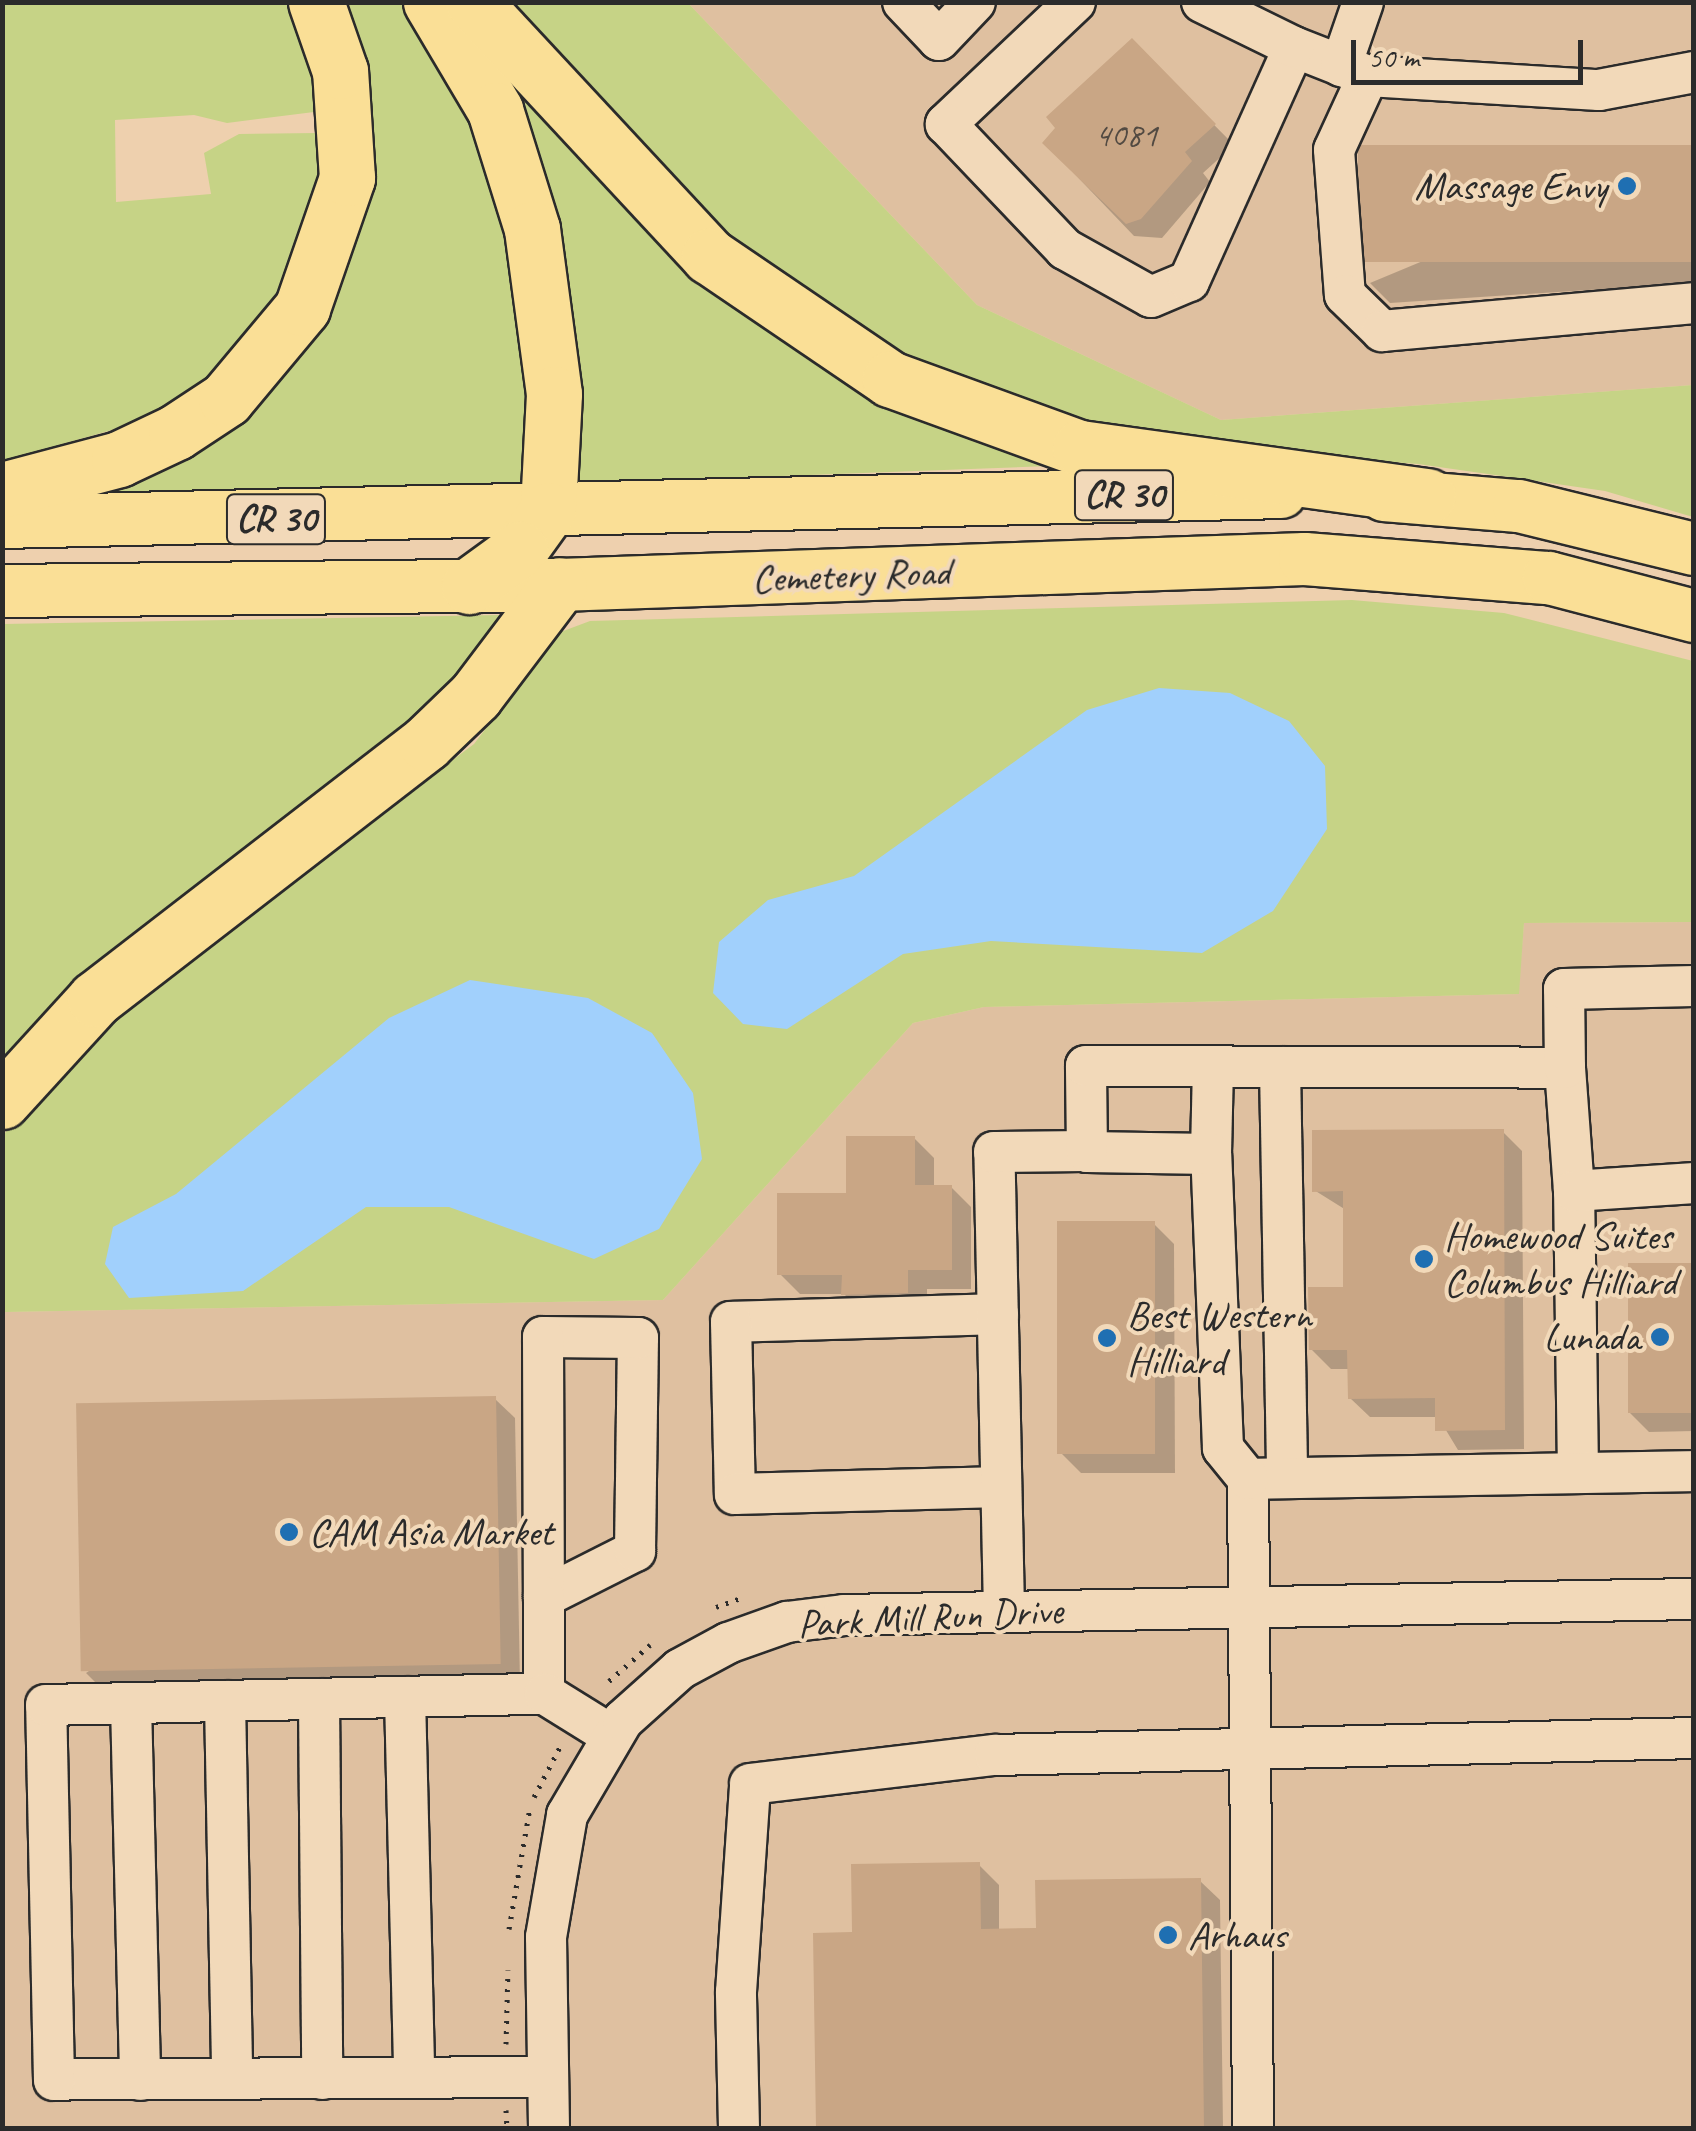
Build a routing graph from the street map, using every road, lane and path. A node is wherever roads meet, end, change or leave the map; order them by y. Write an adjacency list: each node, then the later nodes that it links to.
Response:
1 (316, 2): 13 (highway)
2 (431, 2): 15 (highway)
3 (473, 2): 14 (highway)
4 (903, 2): 5 (street)
5 (975, 2)
6 (1075, 2): 9 (street)
7 (1202, 2): 9 (street)
8 (1363, 2): 10 (street)
9 (1294, 48): 10 (street)
10 (1355, 71): 11 (street); 12 (street)
11 (1694, 72)
12 (1694, 303)
13 (2, 490)
14 (1428, 496): 15 (main road, Cemetery Road / CR 30); 17 (main road, Cemetery Road / CR 30)
15 (548, 510): 16 (main road, Cemetery Road / CR 30); 19 (highway)
16 (2, 522)
17 (1694, 549)
18 (559, 585): 19 (main road, Cemetery Road / CR 30); 21 (main road, Cemetery Road / CR 30); 26 (highway)
19 (470, 586): 20 (main road, Cemetery Road / CR 30)
20 (2, 591)
21 (1694, 616)
22 (1694, 986): 25 (street)
23 (1213, 1067): 24 (street); 27 (street); 28 (street)
24 (1280, 1067): 25 (street); 34 (street)
25 (1565, 1068): 30 (street)
26 (2, 1101)
27 (1087, 1152): 28 (street); 31 (street)
28 (1211, 1154): 34 (street)
29 (1694, 1182): 30 (street)
30 (1574, 1192): 33 (street)
31 (998, 1314): 35 (street); 35 (street)
32 (1694, 1472): 33 (street)
33 (1578, 1473): 34 (street)
34 (1268, 1478): 39 (street)
35 (1001, 1487): 41 (street)
36 (755, 1593): 40 (path)
37 (544, 1597): 37 (street); 43 (street)
38 (1694, 1599): 39 (street, Park Mill Run Drive)
39 (1248, 1604): 41 (street, Park Mill Run Drive); 50 (street)
40 (708, 1611)
41 (1004, 1611): 48 (street, Park Mill Run Drive)
42 (666, 1635): 48 (path)
43 (544, 1694): 44 (street); 48 (street)
44 (405, 1697): 45 (street); 56 (street)
45 (319, 1699): 46 (street); 55 (street)
46 (225, 1701): 47 (street); 57 (street)
47 (131, 1704): 58 (street); 58 (street)
48 (598, 1726): 51 (path); 54 (street, Park Mill Run Drive)
49 (1694, 1738): 50 (street)
50 (1250, 1745): 61 (street); 62 (street)
51 (509, 1939)
52 (508, 1959): 53 (path)
53 (506, 2077): 54 (street); 56 (street); 59 (path)
54 (548, 2077): 60 (street, Park Mill Run Drive)
55 (322, 2078): 56 (street); 57 (street)
56 (414, 2078)
57 (232, 2079): 58 (street)
58 (140, 2080)
59 (507, 2128)
60 (549, 2128)
61 (738, 2128)
62 (1253, 2128)

